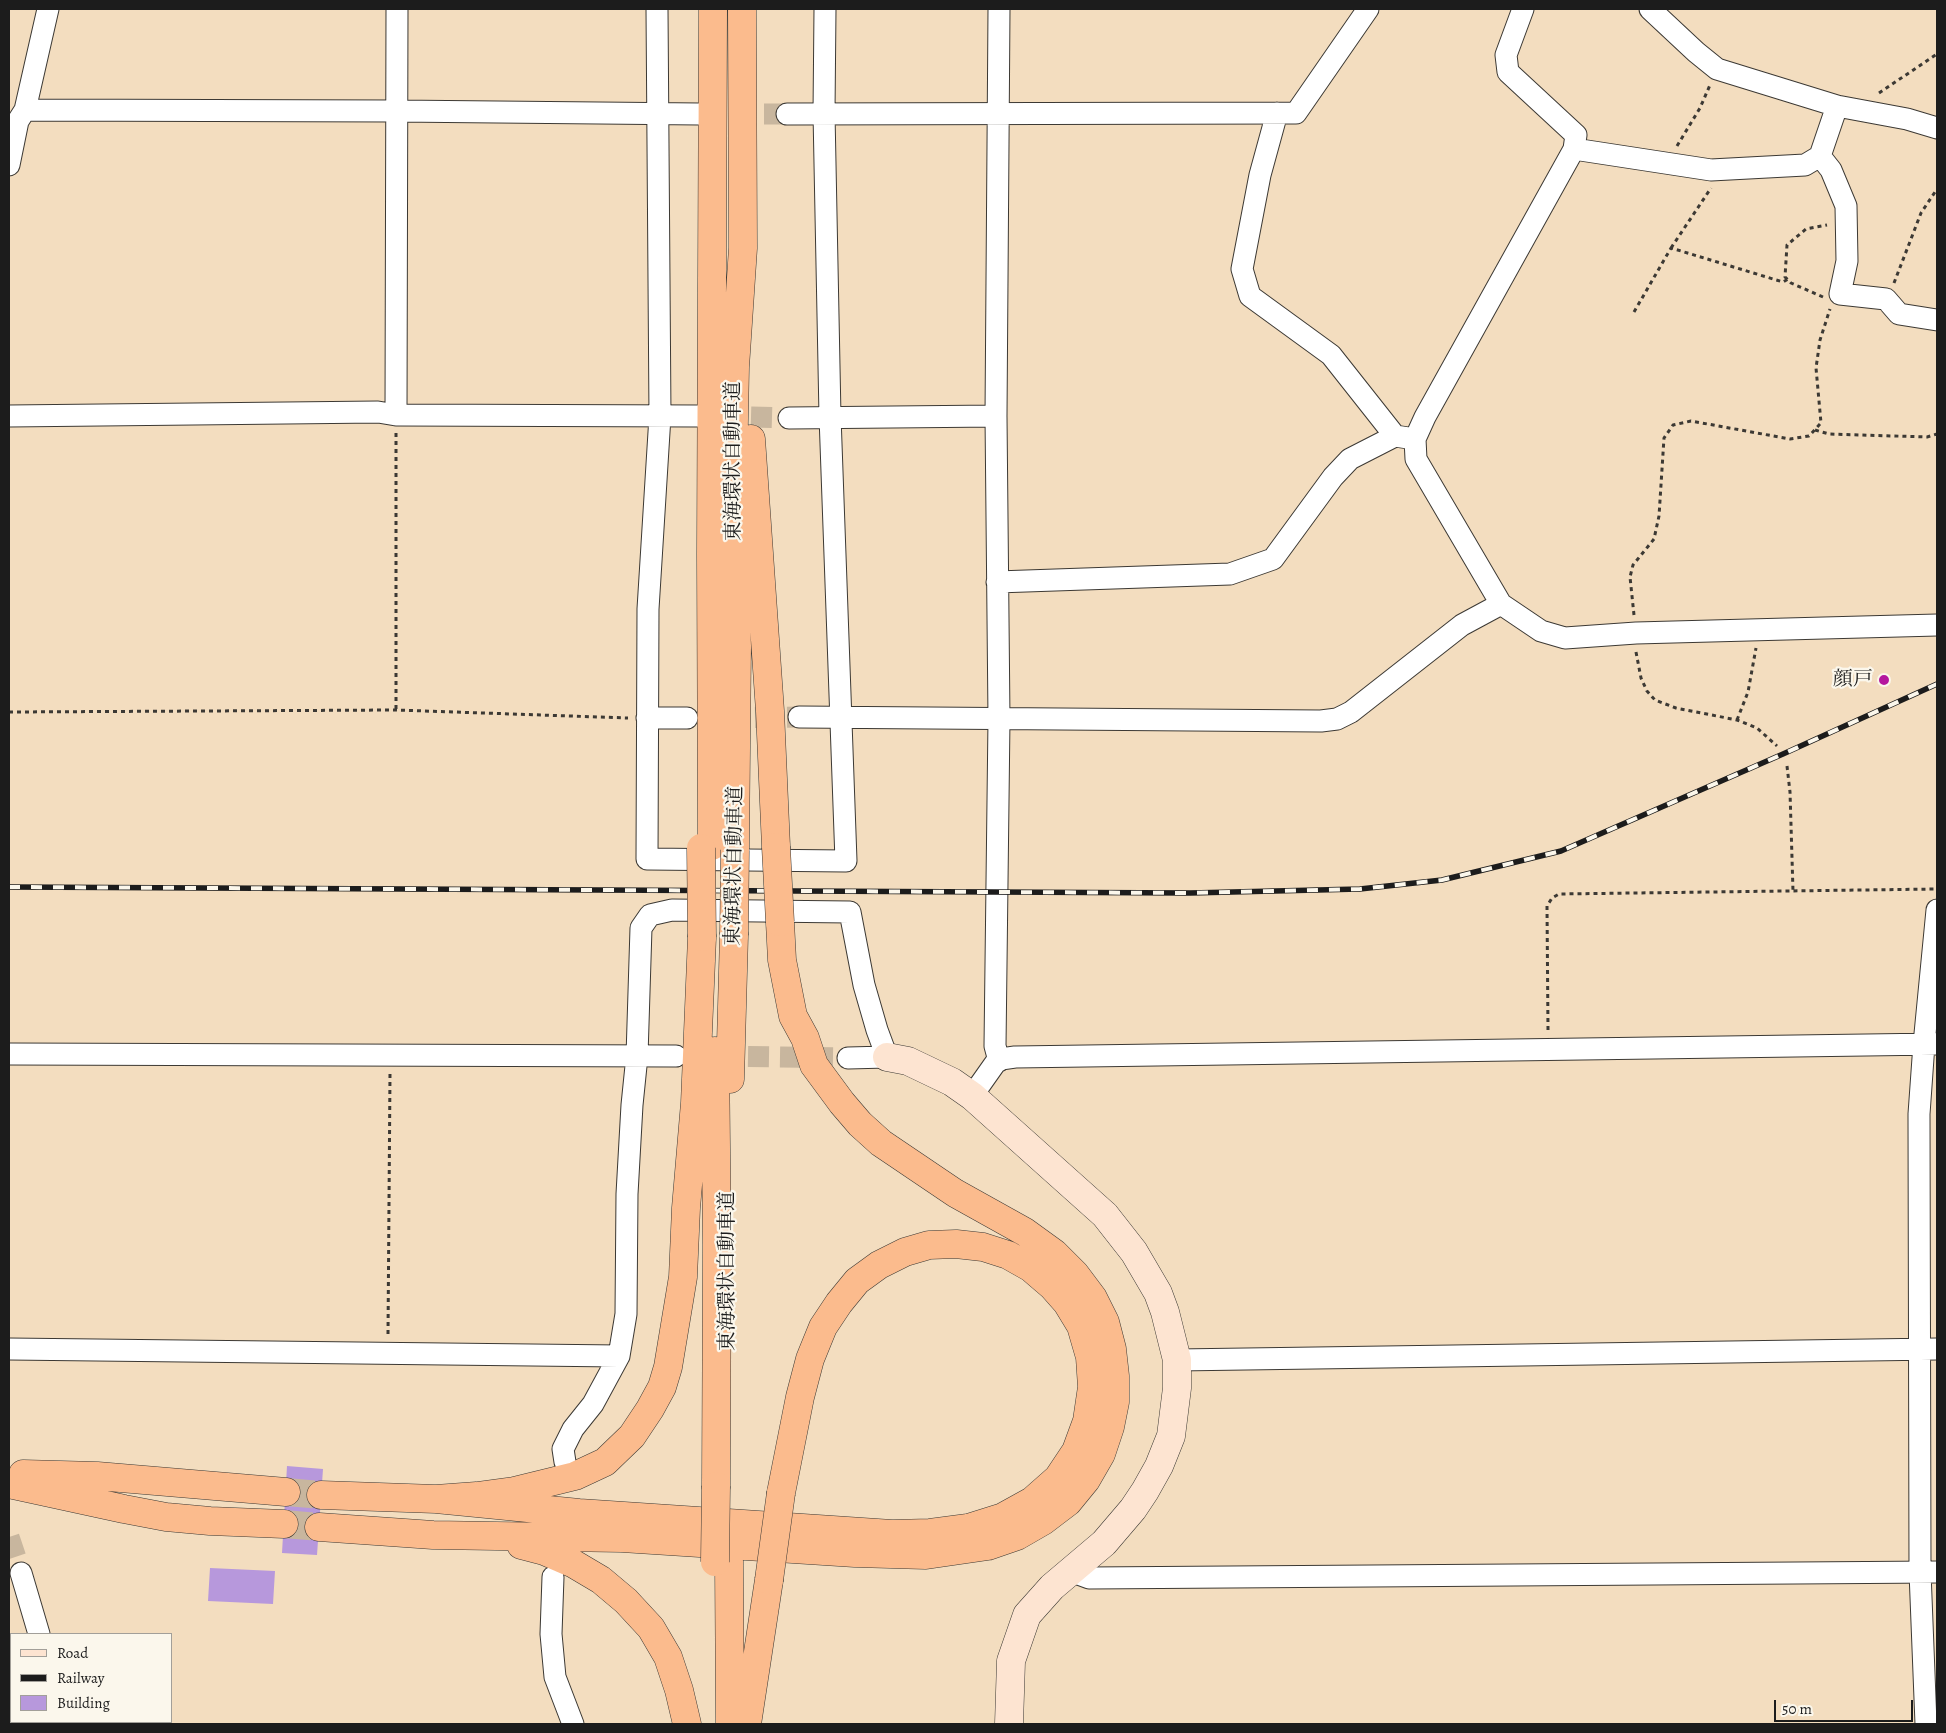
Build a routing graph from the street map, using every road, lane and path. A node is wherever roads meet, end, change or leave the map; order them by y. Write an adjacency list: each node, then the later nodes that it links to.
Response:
1 (48, 9): 14 (street)
2 (397, 9): 15 (street)
3 (658, 9): 18 (street)
4 (713, 9): 62 (highway, 東海環状自動車道)
5 (742, 9): 30 (highway, 東海環状自動車道)
6 (825, 9): 16 (street)
7 (999, 9): 21 (street)
8 (1368, 9): 17 (street)
9 (1523, 9): 23 (street)
10 (1650, 9): 12 (street)
11 (1937, 54): 13 (path)
12 (1717, 69): 13 (street); 25 (path)
13 (1847, 108): 22 (street); 24 (street)
14 (25, 110): 15 (street); 26 (street)
15 (396, 111): 18 (street); 37 (street)
16 (824, 113): 20 (street); 21 (street); 41 (street)
17 (1277, 113): 21 (street); 46 (street)
18 (659, 114): 19 (street); 39 (street)
19 (700, 114)
20 (787, 114)
21 (998, 114): 42 (street)
22 (1937, 128)
23 (1574, 149): 25 (street); 46 (street)
24 (1820, 156): 27 (street); 29 (street)
25 (1667, 163): 27 (street)
26 (9, 165)
27 (1724, 169): 31 (path)
28 (1937, 189): 34 (path)
29 (1846, 226): 32 (path); 33 (street)
30 (743, 248): 62 (highway, 東海環状自動車道); 90 (highway, bridge)
31 (1671, 248): 32 (path); 35 (path)
32 (1788, 279): 33 (path)
33 (1836, 297): 34 (street); 44 (path)
34 (1886, 299): 36 (street)
35 (1634, 312)
36 (1937, 320)
37 (396, 415): 38 (street); 39 (street); 52 (path)
38 (9, 416)
39 (660, 416): 40 (street); 56 (street)
40 (700, 416)
41 (830, 416): 42 (street); 43 (street); 55 (street)
42 (996, 416): 47 (street)
43 (789, 418)
44 (1815, 430): 45 (path); 51 (path)
45 (1937, 434)
46 (1405, 438): 47 (street); 48 (street)
47 (997, 582): 58 (street)
48 (1501, 604): 51 (street); 58 (street)
49 (1937, 625): 50 (street)
50 (1759, 630): 51 (street); 59 (path)
51 (1636, 633): 59 (path)
52 (396, 710): 53 (path); 56 (path)
53 (9, 712)
54 (799, 717): 55 (street)
55 (841, 717): 56 (street); 58 (street)
56 (647, 718): 57 (street)
57 (688, 718)
58 (999, 719): 75 (street)
59 (1737, 720): 60 (path)
60 (1777, 746)
61 (1787, 766): 64 (path)
62 (716, 848): 66 (highway, 東海環状自動車道)
63 (1937, 888): 64 (path)
64 (1793, 891): 68 (path)
65 (1937, 910): 67 (street)
66 (716, 935): 87 (highway); 98 (highway, 東海環状自動車道, bridge)
67 (1931, 1044): 68 (street); 78 (street)
68 (1549, 1049): 75 (street)
69 (9, 1054): 70 (street)
70 (390, 1055): 71 (street); 79 (path)
71 (638, 1056): 72 (street); 73 (street); 80 (street)
72 (676, 1056)
73 (887, 1056): 74 (street); 76 (street)
74 (848, 1058)
75 (999, 1060): 76 (street)
76 (972, 1096): 81 (street)
77 (9, 1349): 79 (street)
78 (1929, 1349): 81 (street); 93 (street)
79 (388, 1354): 80 (street)
80 (619, 1356): 82 (street)
81 (1177, 1360): 91 (street)
82 (565, 1462)
83 (9, 1474): 85 (highway)
84 (9, 1484): 88 (highway)
85 (286, 1492)
86 (321, 1496): 87 (highway)
87 (436, 1499): 99 (highway, bridge)
88 (284, 1524)
89 (319, 1527): 90 (highway)
90 (433, 1535): 97 (highway)
91 (1070, 1571): 93 (street); 100 (street)
92 (21, 1572): 95 (street)
93 (1929, 1572): 101 (street)
94 (554, 1577): 96 (street)
95 (39, 1633)
96 (573, 1724)
97 (687, 1724)
98 (720, 1724)
99 (747, 1724)
100 (1009, 1724)
101 (1926, 1724)

